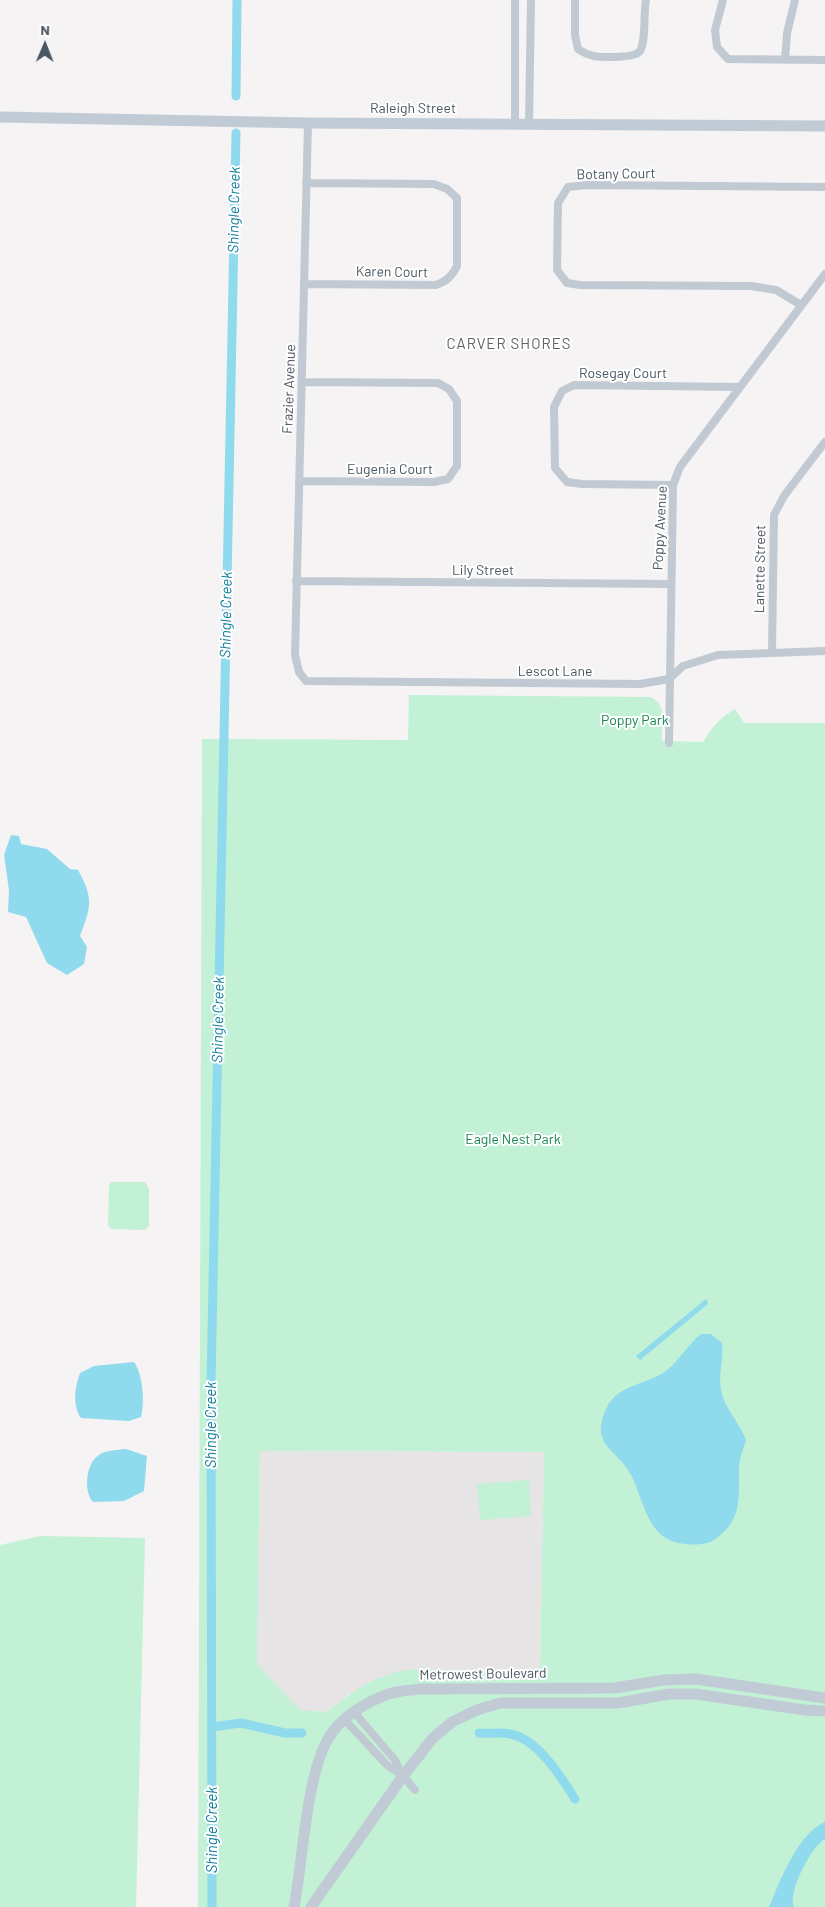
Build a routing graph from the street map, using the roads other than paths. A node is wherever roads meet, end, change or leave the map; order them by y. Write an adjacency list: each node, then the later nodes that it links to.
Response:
1 (515, 0): 11 (street)
2 (531, 0): 12 (street)
3 (575, 0): 4 (street)
4 (646, 0)
5 (723, 0): 7 (street)
6 (795, 0): 7 (street)
7 (786, 60): 8 (street)
8 (825, 60)
9 (0, 117): 10 (street, Raleigh Street)
10 (308, 123): 11 (street, Raleigh Street); 14 (street, Frazier Avenue)
11 (515, 123): 12 (street, Raleigh Street)
12 (529, 123): 13 (street, Raleigh Street)
13 (825, 126)
14 (306, 183): 17 (street, Frazier Avenue); 17 (street, Karen Court)
15 (825, 187): 18 (street, Botany Court)
16 (825, 274): 18 (street, Poppy Avenue)
17 (304, 284): 19 (street, Frazier Avenue)
18 (802, 305): 20 (street, Poppy Avenue)
19 (302, 382): 22 (street, Frazier Avenue); 22 (street, Eugenia Court)
20 (739, 387): 23 (street, Poppy Avenue); 23 (street, Rosegay Court)
21 (825, 442): 26 (street, Lanette Street)
22 (299, 481): 24 (street, Frazier Avenue)
23 (673, 485): 25 (street, Poppy Avenue)
24 (296, 581): 25 (street, Lily Street); 28 (street, Frazier Avenue)
25 (670, 584): 29 (street, Poppy Avenue)
26 (772, 652): 27 (street, Lescot Lane); 29 (street, Lescot Lane)
27 (825, 652)
28 (295, 655): 29 (street, Lescot Lane)
29 (670, 679): 30 (street, Poppy Avenue)
30 (669, 743)
31 (513, 1688): 32 (street, Metrowest Boulevard); 34 (street); 37 (street, Metrowest Boulevard)
32 (781, 1692): 33 (street, Metrowest Boulevard); 35 (street)
33 (825, 1698)
34 (514, 1702): 35 (street, Metrowest Boulevard); 39 (street, Metrowest Boulevard)
35 (777, 1706): 36 (street, Metrowest Boulevard)
36 (825, 1711)
37 (354, 1712): 38 (street, Metrowest Boulevard); 39 (street)
38 (345, 1720): 39 (street); 41 (street, Metrowest Boulevard)
39 (402, 1776): 40 (street); 42 (street, Metrowest Boulevard)
40 (415, 1790)
41 (294, 1907)
42 (312, 1907)

